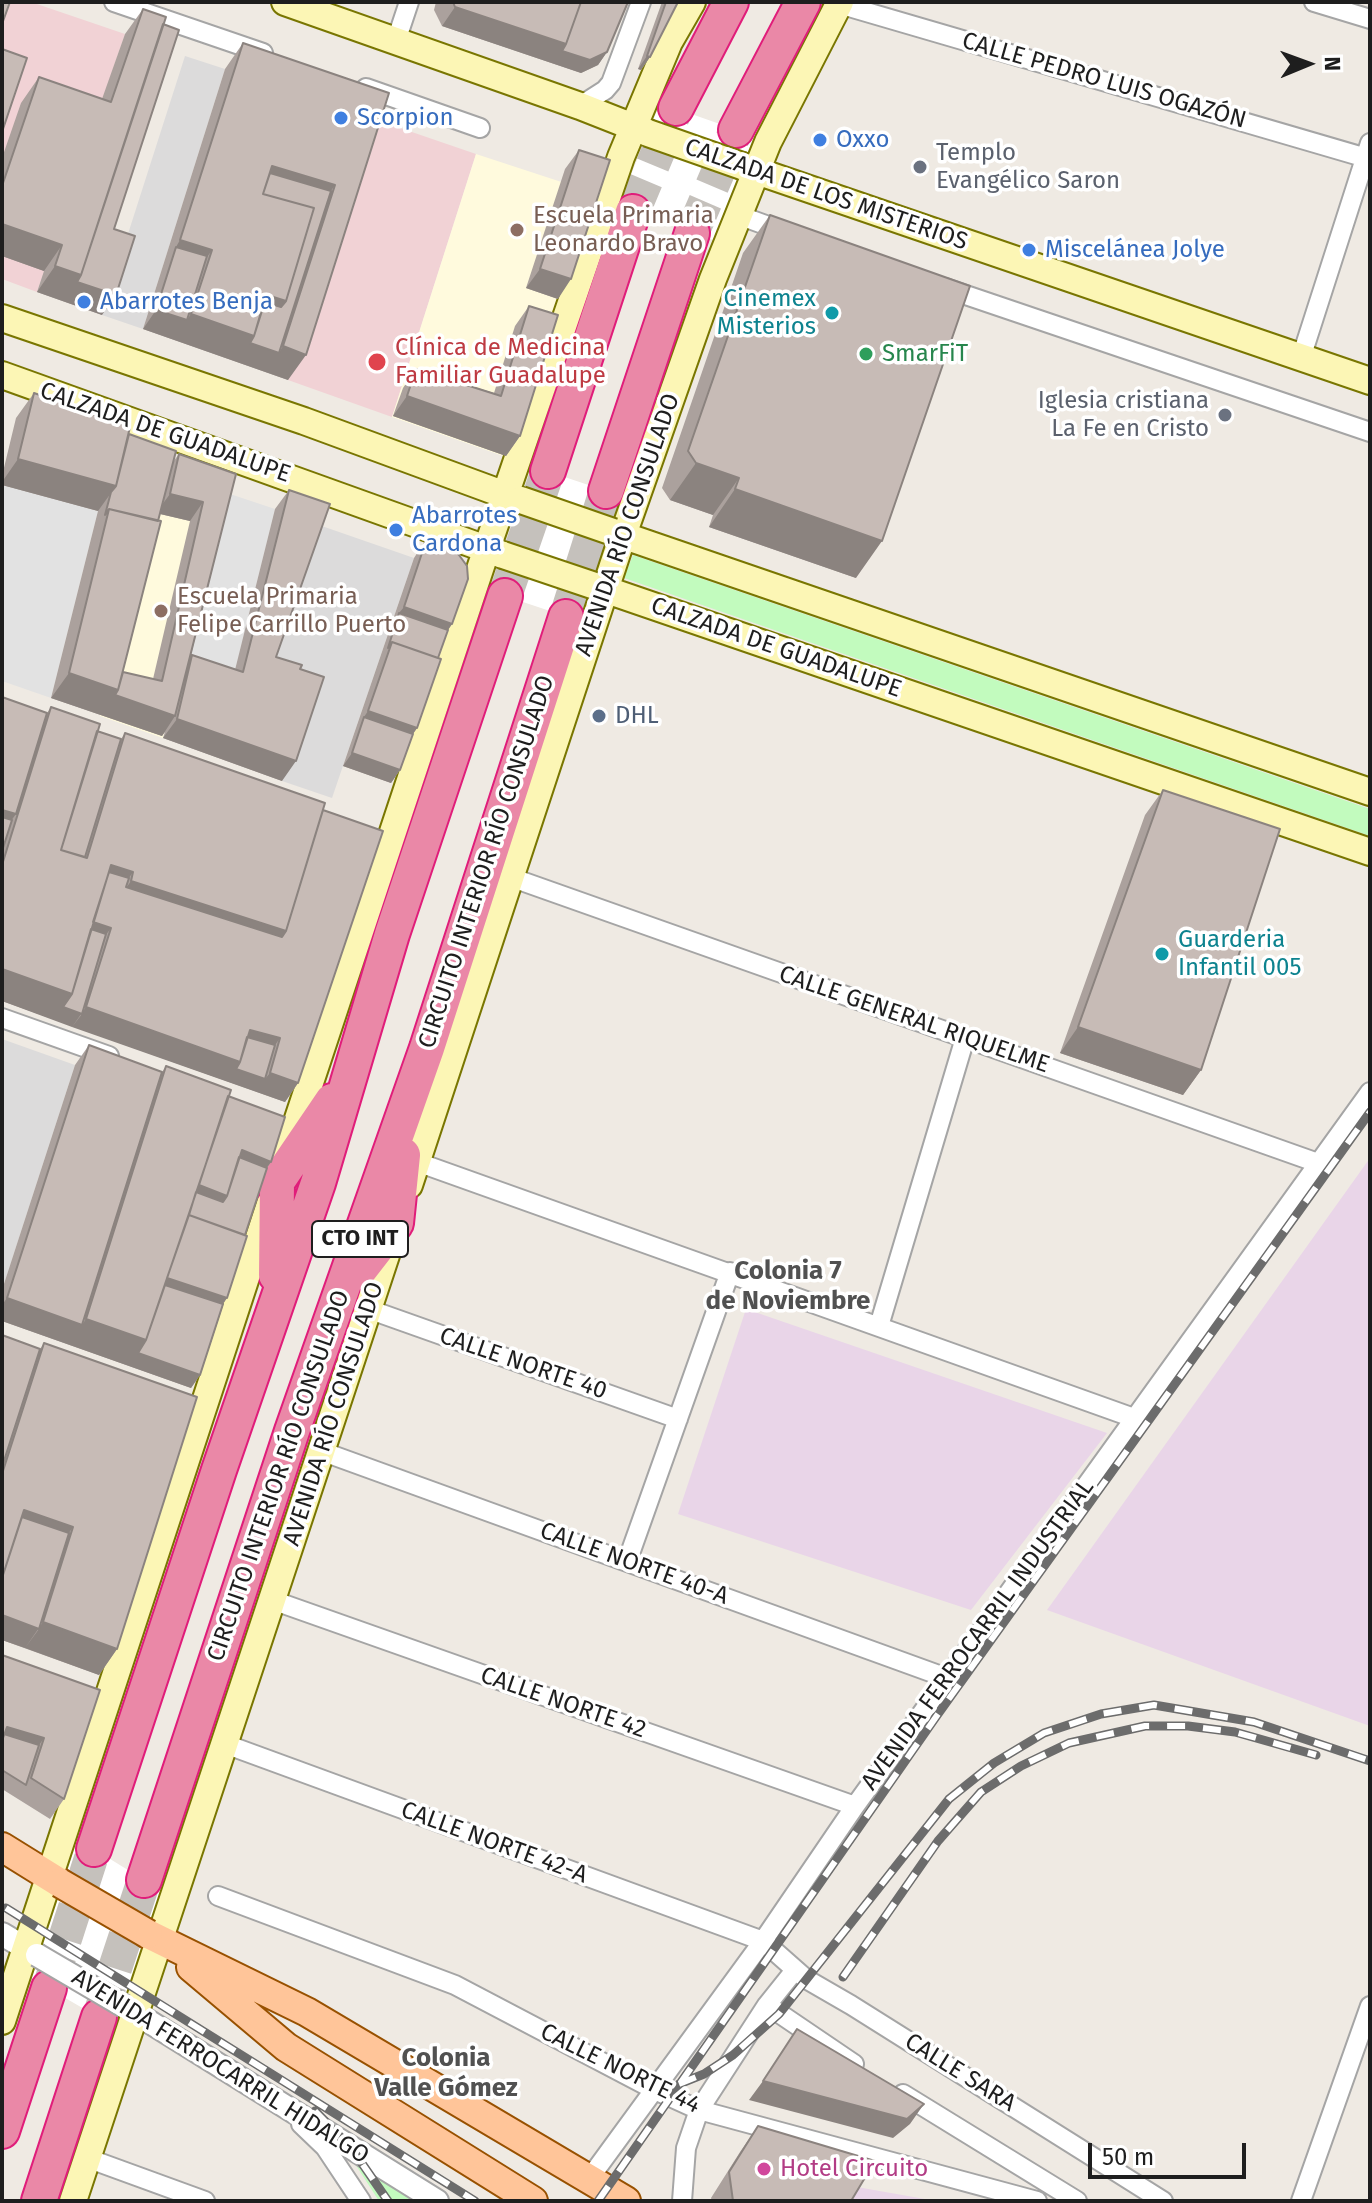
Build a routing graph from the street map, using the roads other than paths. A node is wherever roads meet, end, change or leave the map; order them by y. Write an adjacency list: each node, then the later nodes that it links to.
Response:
1 (114, 2): 12 (street)
2 (285, 2): 11 (main road, CALZADA DE LOS MISTERIOS)
3 (409, 2): 11 (street)
4 (641, 2): 14 (street)
5 (692, 2): 17 (main road)
6 (731, 2): 15 (highway)
7 (803, 2): 18 (highway)
8 (1314, 2): 10 (street)
9 (839, 3): 19 (street, CALLE PEDRO LUIS OGAZÓN); 20 (main road, AVENIDA RÍO CONSULADO / CTO INT)
10 (1370, 19)
11 (396, 41): 14 (main road, CALZADA DE LOS MISTERIOS)
12 (274, 57)
13 (348, 82): 16 (street)
14 (580, 106): 17 (main road, CALZADA DE LOS MISTERIOS)
15 (676, 108)
16 (480, 128)
17 (640, 130): 20 (main road, CALZADA DE LOS MISTERIOS, bridge); 33 (main road)
18 (736, 130)
19 (1368, 153): 27 (street)
20 (749, 169): 22 (main road, AVENIDA RÍO CONSULADO / CTO INT); 27 (main road, CALZADA DE LOS MISTERIOS)
21 (633, 212): 31 (highway)
22 (738, 215): 24 (street, CALZADA DE LOS MISTERIOS); 34 (main road, AVENIDA RÍO CONSULADO / CTO INT)
23 (692, 233): 32 (highway)
24 (796, 236)
25 (927, 282): 30 (street, CALZADA DE LOS MISTERIOS)
26 (2, 318): 33 (main road)
27 (1301, 358): 29 (main road, CALZADA DE LOS MISTERIOS)
28 (3, 378): 35 (main road, CALZADA DE GUADALUPE)
29 (1370, 381)
30 (1370, 432)
31 (548, 471)
32 (606, 491)
33 (513, 498): 34 (main road, bridge); 35 (main road)
34 (618, 533): 36 (main road, AVENIDA RÍO CONSULADO / CTO INT); 39 (main road)
35 (495, 551): 36 (main road, CALZADA DE GUADALUPE, bridge); 50 (main road)
36 (600, 588): 40 (main road, CALZADA DE GUADALUPE); 41 (main road, AVENIDA RÍO CONSULADO / CTO INT)
37 (505, 596): 45 (highway, CTO INT)
38 (566, 617): 47 (highway, CIRCUITO INTERIOR RÍO CONSULADO / CTO INT)
39 (1370, 792)
40 (1370, 852)
41 (510, 877): 43 (street, CALLE GENERAL RIQUELME); 48 (main road, AVENIDA RÍO CONSULADO / CTO INT)
42 (2, 1018): 44 (street)
43 (965, 1038): 49 (street, CALLE GENERAL RIQUELME); 55 (street)
44 (120, 1060)
45 (348, 1077): 50 (highway); 54 (highway, CTO INT)
46 (1370, 1092): 49 (street, AVENIDA FERROCARRIL INDUSTRIAL)
47 (409, 1103): 51 (highway); 53 (highway, CIRCUITO INTERIOR RÍO CONSULADO / CTO INT)
48 (417, 1162): 51 (main road, AVENIDA RÍO CONSULADO / CTO INT); 52 (street)
49 (1318, 1163): 56 (street, AVENIDA FERROCARRIL INDUSTRIAL)
50 (277, 1182): 54 (highway); 66 (main road)
51 (396, 1223): 53 (highway)
52 (730, 1272): 55 (street); 57 (street)
53 (354, 1302): 57 (street, CALLE NORTE 40); 58 (main road, AVENIDA RÍO CONSULADO / CTO INT); 67 (highway, CIRCUITO INTERIOR RÍO CONSULADO / CTO INT)
54 (275, 1309): 65 (highway, CTO INT)
55 (879, 1326): 56 (street)
56 (1134, 1418): 61 (street, AVENIDA FERROCARRIL INDUSTRIAL)
57 (678, 1419): 59 (street)
58 (321, 1451): 59 (street, CALLE NORTE 40-A); 60 (main road, AVENIDA RÍO CONSULADO / CTO INT)
59 (627, 1562): 61 (street, CALLE NORTE 40-A)
60 (272, 1600): 62 (main road, AVENIDA RÍO CONSULADO / CTO INT); 63 (street, CALLE NORTE 42)
61 (947, 1678): 63 (street, AVENIDA FERROCARRIL INDUSTRIAL)
62 (225, 1744): 70 (main road, AVENIDA RÍO CONSULADO / CTO INT); 71 (street, CALLE NORTE 42-A)
63 (855, 1806): 71 (street, AVENIDA FERROCARRIL INDUSTRIAL)
64 (2, 1847): 66 (main road)
65 (94, 1849)
66 (55, 1880): 70 (main road, bridge); 72 (main road)
67 (144, 1880)
68 (218, 1896): 82 (street, CALLE NORTE 44)
69 (2, 1934): 72 (street, AVENIDA FERROCARRIL HIDALGO)
70 (154, 1938): 78 (main road, AVENIDA RÍO CONSULADO / CTO INT); 87 (main road); 93 (main road)
71 (763, 1941): 73 (street, CALLE SARA); 82 (street, AVENIDA FERROCARRIL INDUSTRIAL)
72 (31, 1952): 74 (main road); 78 (street, AVENIDA FERROCARRIL HIDALGO, bridge)
73 (795, 1970): 76 (street); 98 (street, CALLE SARA)
74 (8, 1980): 79 (main road)
75 (49, 1988): 85 (highway)
76 (767, 2005): 84 (street); 97 (street, CALLE SARA)
77 (1370, 2006): 80 (street)
78 (119, 2012): 83 (street, AVENIDA FERROCARRIL HIDALGO); 86 (main road, AVENIDA RÍO CONSULADO / CTO INT); 88 (highway, CTO INT)
79 (2, 2021)
80 (1351, 2061): 81 (street); 99 (street)
81 (1370, 2067)
82 (655, 2090): 84 (street, CALLE NORTE 44); 87 (street, AVENIDA FERROCARRIL INDUSTRIAL)
83 (282, 2105): 91 (street); 92 (street, AVENIDA FERROCARRIL HIDALGO)
84 (699, 2110): 95 (street); 96 (street, CALLE NORTE 44)
85 (2, 2131)
86 (87, 2158): 89 (main road, AVENIDA RÍO CONSULADO / CTO INT); 90 (street)
87 (589, 2179): 94 (main road)
88 (39, 2201)
89 (73, 2201)
90 (205, 2201)
91 (361, 2201)
92 (437, 2201)
93 (533, 2201)
94 (626, 2201)
95 (682, 2201)
96 (1037, 2201)
97 (1077, 2201)
98 (1163, 2201)
99 (1301, 2201)

